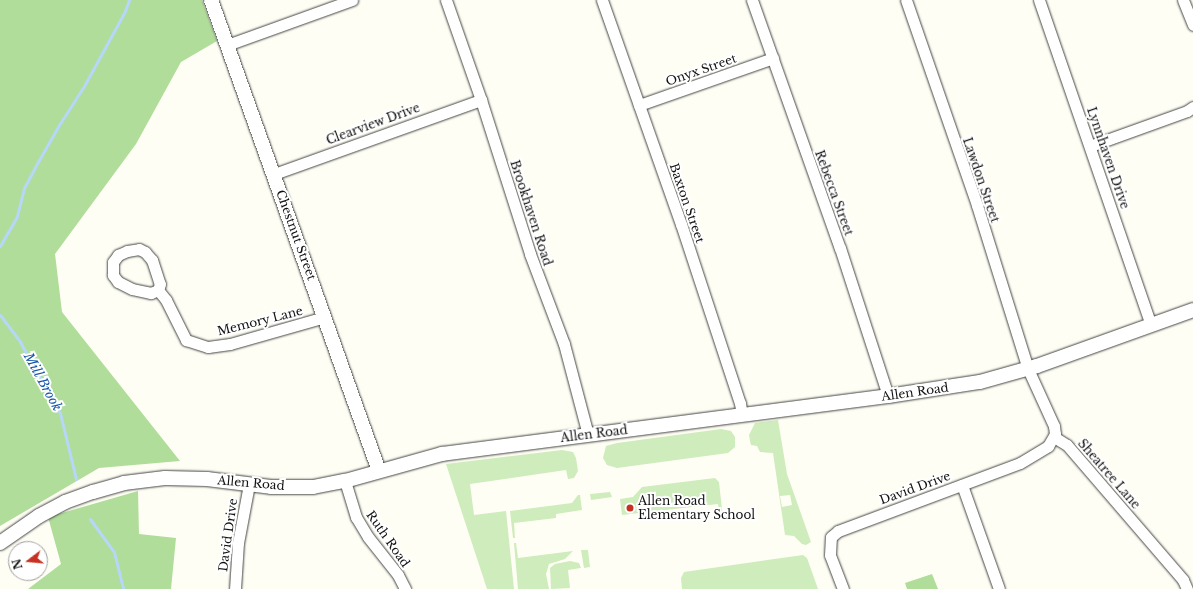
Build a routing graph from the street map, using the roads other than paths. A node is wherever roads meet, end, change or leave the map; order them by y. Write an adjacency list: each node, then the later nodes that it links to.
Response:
1 (211, 0): 10 (street, Chestnut Street)
2 (352, 0): 10 (street)
3 (446, 0): 12 (street, Brookhaven Road)
4 (602, 0): 13 (street, Baxton Street)
5 (752, 0): 11 (street, Rebecca Street)
6 (906, 0): 21 (street, Lawdon Street)
7 (1039, 0): 15 (street, Lynnhaven Drive)
8 (1183, 0): 9 (street)
9 (1193, 26)
10 (227, 45): 16 (street, Chestnut Street)
11 (772, 58): 13 (street, Onyx Street); 22 (street, Rebecca Street)
12 (481, 100): 16 (street, Clearview Drive); 24 (street, Brookhaven Road)
13 (639, 105): 23 (street, Baxton Street)
14 (1193, 107): 15 (street)
15 (1090, 146): 20 (street, Lynnhaven Drive)
16 (274, 174): 19 (street, Chestnut Street)
17 (158, 290): 17 (street, Memory Lane); 19 (street, Memory Lane)
18 (1193, 310): 20 (street, Allen Road)
19 (325, 317): 26 (street, Chestnut Street)
20 (1151, 325): 21 (street, Allen Road)
21 (1028, 369): 22 (street, Allen Road); 25 (street)
22 (888, 396): 23 (street, Allen Road)
23 (742, 415): 24 (street, Allen Road)
24 (588, 435): 26 (street, Allen Road)
25 (1054, 437): 29 (street, David Drive); 35 (street, Sheatree Lane)
26 (379, 471): 27 (street, Allen Road)
27 (345, 481): 28 (street, Allen Road); 32 (street, Ruth Road)
28 (249, 484): 30 (street, Allen Road); 31 (street, David Drive)
29 (962, 485): 33 (street, David Drive); 34 (street)
30 (0, 543)
31 (235, 589)
32 (405, 589)
33 (843, 589)
34 (998, 589)
35 (1187, 589)

